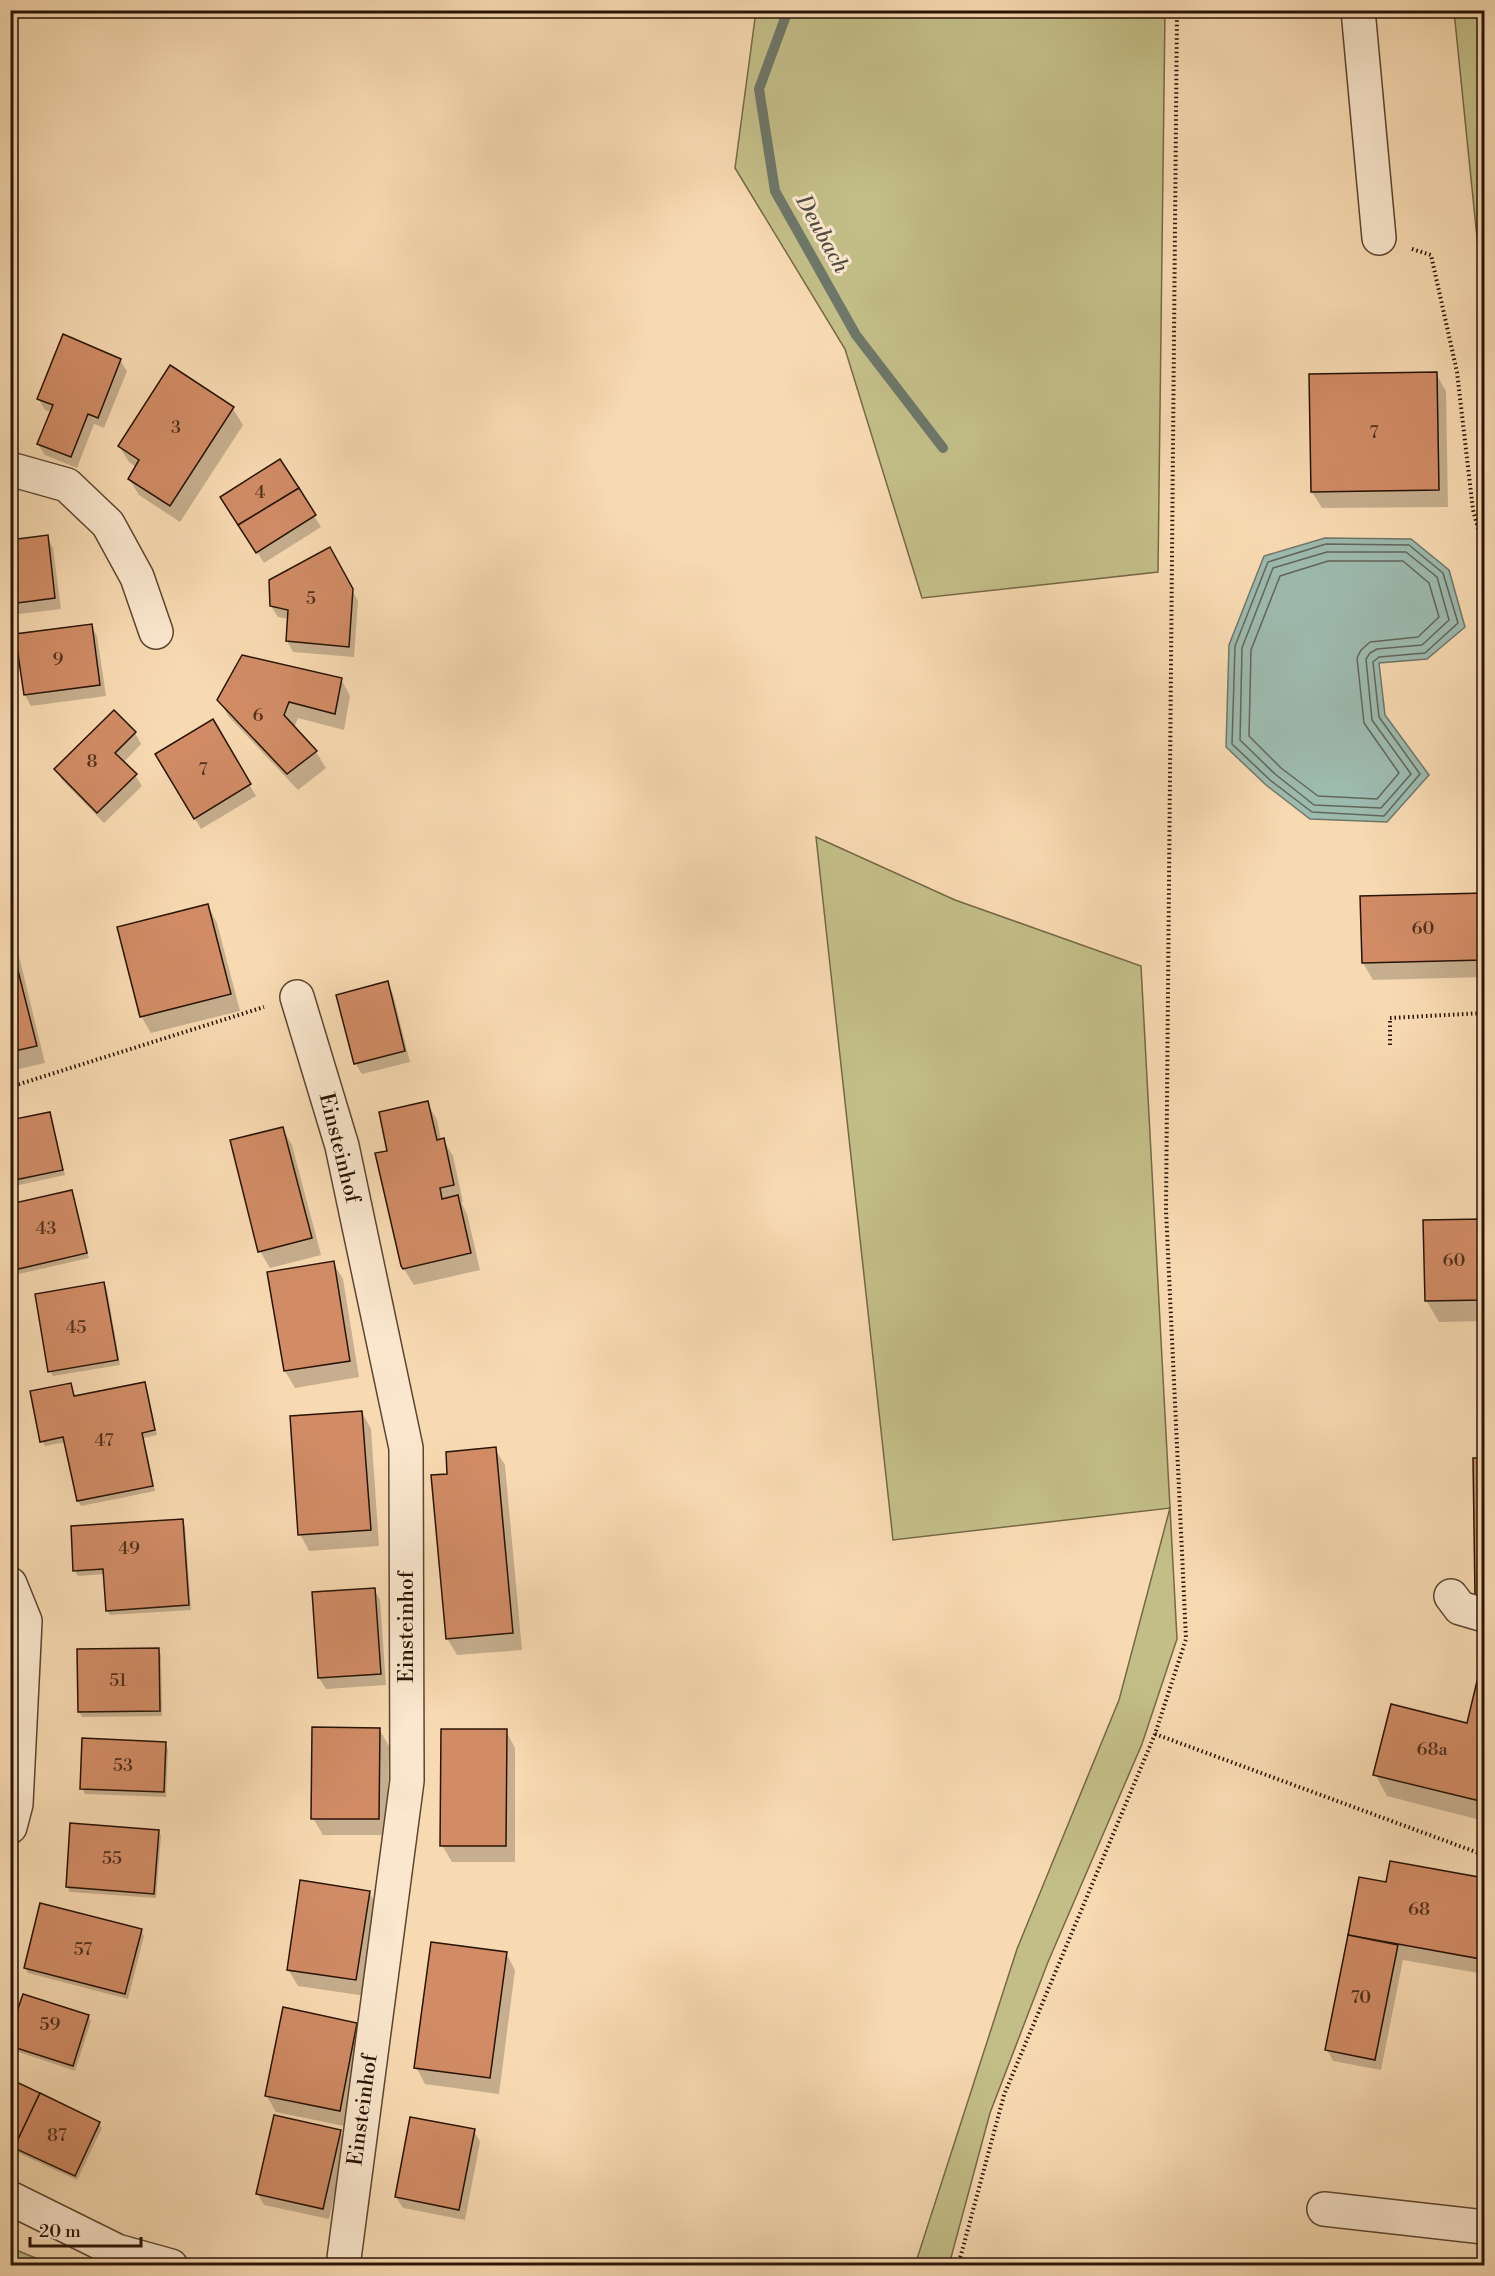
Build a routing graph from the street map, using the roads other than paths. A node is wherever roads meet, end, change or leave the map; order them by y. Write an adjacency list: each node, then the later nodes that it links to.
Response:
1 (1358, 10): 2 (street)
2 (1380, 238)
3 (10, 469): 4 (street)
4 (156, 633)
5 (297, 997): 14 (street, Einsteinhof)
6 (10, 1584): 9 (street)
7 (1451, 1596): 8 (street)
8 (1485, 1615)
9 (10, 1827)
10 (10, 2198): 13 (street)
11 (1324, 2209): 12 (street)
12 (1485, 2227)
13 (171, 2265)
14 (343, 2265)

